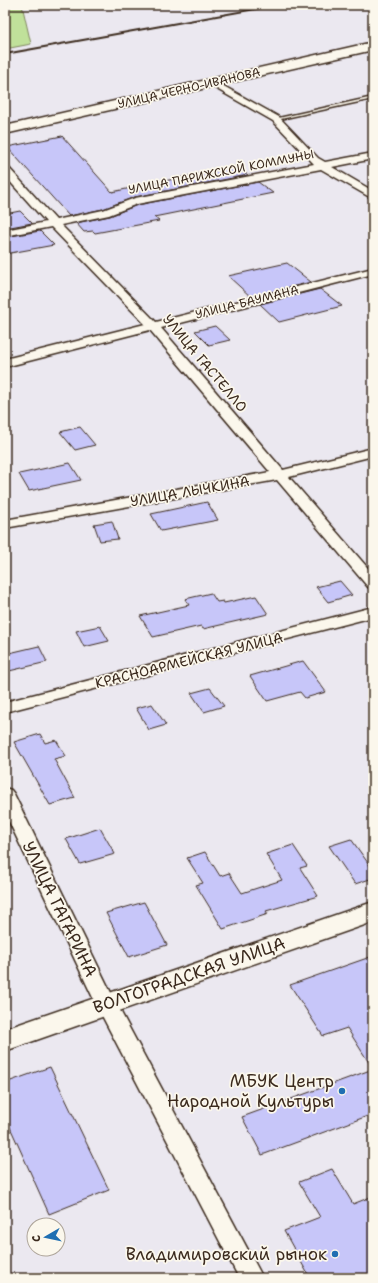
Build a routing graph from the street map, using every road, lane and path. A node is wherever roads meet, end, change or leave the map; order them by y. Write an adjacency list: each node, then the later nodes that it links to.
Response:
1 (373, 46): 2 (main road, УЛИЦА ЧЕРНО-ИВАНОВА)
2 (211, 82): 4 (street); 5 (main road, УЛИЦА ЧЕРНО-ИВАНОВА)
3 (373, 98): 4 (lane)
4 (276, 120): 7 (street)
5 (5, 130)
6 (373, 156): 7 (street, УЛИЦА ПАРИЖСКОЙ КОММУНЫ)
7 (323, 166): 9 (street); 10 (street, УЛИЦА ПАРИЖСКОЙ КОММУНЫ)
8 (5, 170): 10 (street, УЛИЦА ГАСТЕЛЛО)
9 (373, 196)
10 (53, 223): 11 (street, УЛИЦА ПАРИЖСКОЙ КОММУНЫ); 13 (street, УЛИЦА ГАСТЕЛЛО)
11 (5, 233)
12 (373, 271): 13 (street, УЛИЦА БАУМАНА)
13 (153, 326): 14 (street, УЛИЦА БАУМАНА); 16 (street, УЛИЦА ГАСТЕЛЛО)
14 (5, 363)
15 (373, 452): 16 (street, УЛИЦА ЛЫЧКИНА)
16 (279, 475): 17 (street, УЛИЦА ЛЫЧКИНА); 18 (street, УЛИЦА ГАСТЕЛЛО)
17 (5, 524)
18 (373, 584)
19 (373, 612): 20 (street, КРАСНОАРМЕЙСКАЯ УЛИЦА)
20 (5, 707)
21 (5, 794): 23 (street, УЛИЦА ГАГАРИНА)
22 (373, 912): 23 (main road, ВОЛГОГРАДСКАЯ УЛИЦА)
23 (106, 1004): 24 (main road, ВОЛГОГРАДСКАЯ УЛИЦА); 25 (street, УЛИЦА ГАГАРИНА)
24 (5, 1040)
25 (251, 1278)

